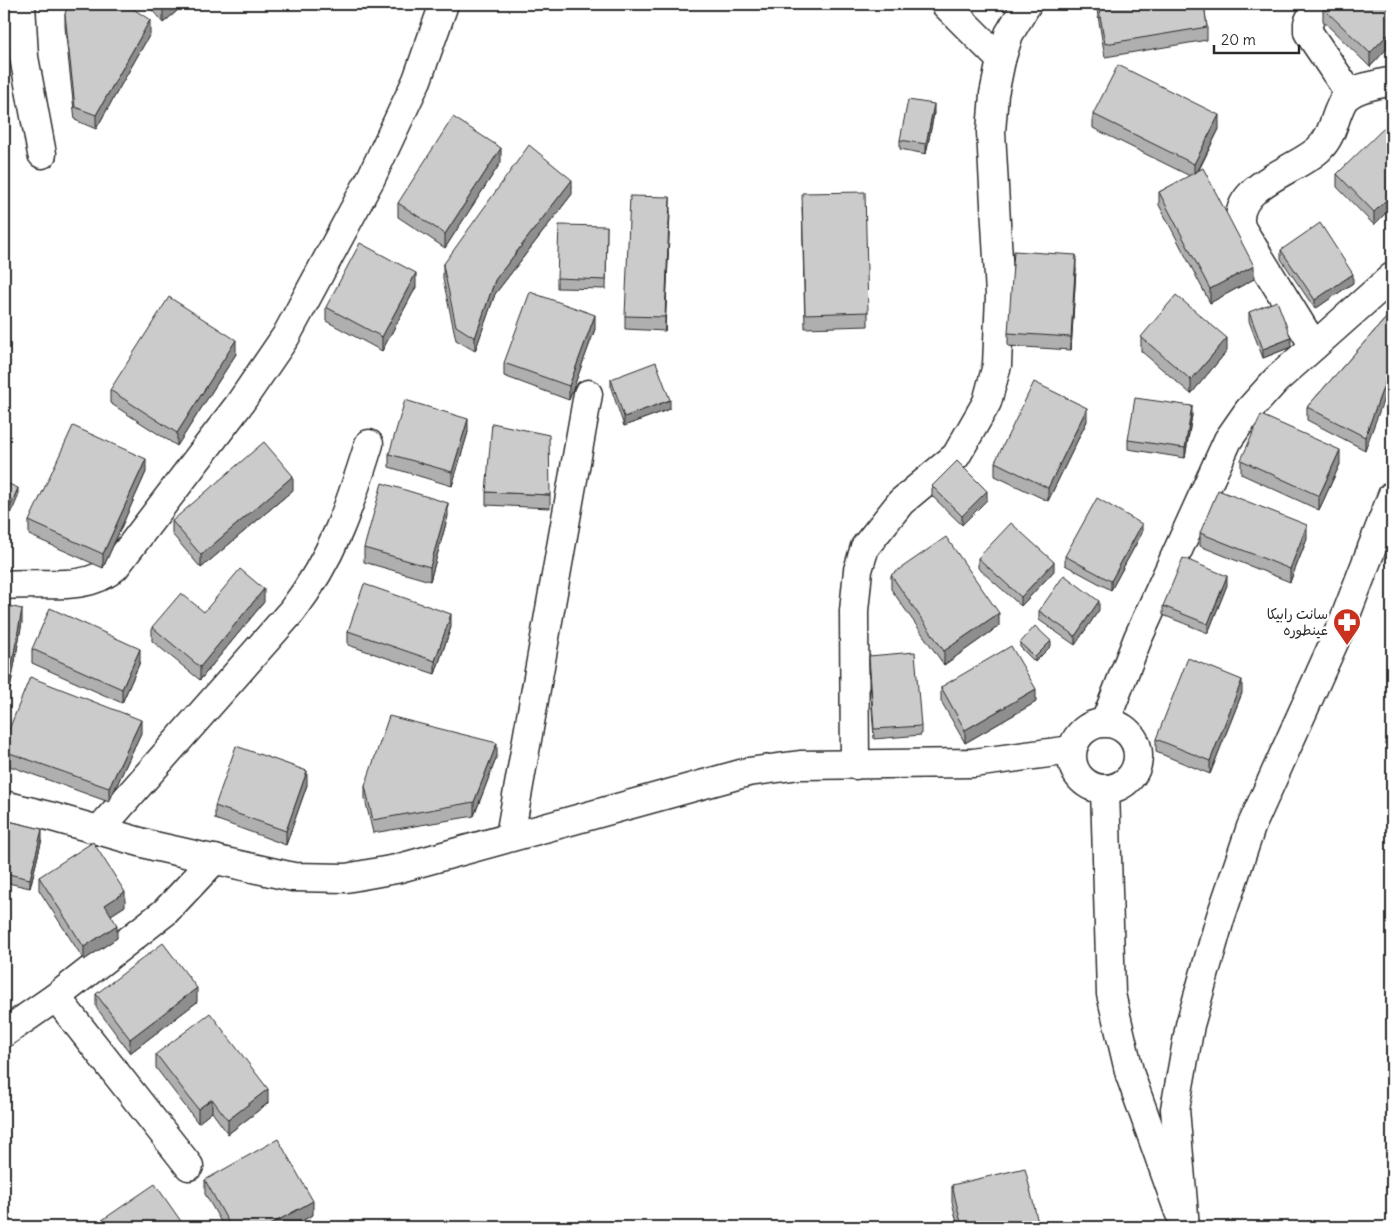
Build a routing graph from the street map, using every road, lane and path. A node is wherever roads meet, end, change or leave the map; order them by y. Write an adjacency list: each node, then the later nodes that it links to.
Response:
1 (21, 4): 9 (street)
2 (444, 4): 15 (street)
3 (945, 4): 6 (street)
4 (1027, 4): 6 (street)
5 (1317, 4): 8 (street)
6 (1001, 60): 18 (street)
7 (1392, 82): 8 (street)
8 (1350, 94): 11 (street)
9 (42, 154)
10 (1392, 277): 11 (street)
11 (1314, 346): 16 (street)
12 (588, 394): 22 (street)
13 (369, 444): 21 (street)
14 (1392, 496): 27 (street)
15 (4, 585)
16 (1105, 722): 17 (street); 19 (street)
17 (1072, 750): 18 (street); 19 (street)
18 (855, 765): 22 (street)
19 (1105, 789): 27 (street)
20 (4, 806): 21 (street)
21 (100, 830): 23 (street)
22 (510, 836): 23 (street)
23 (215, 859): 24 (street)
24 (56, 997): 25 (street); 26 (street)
25 (4, 1033)
26 (189, 1166)
27 (1185, 1227)

